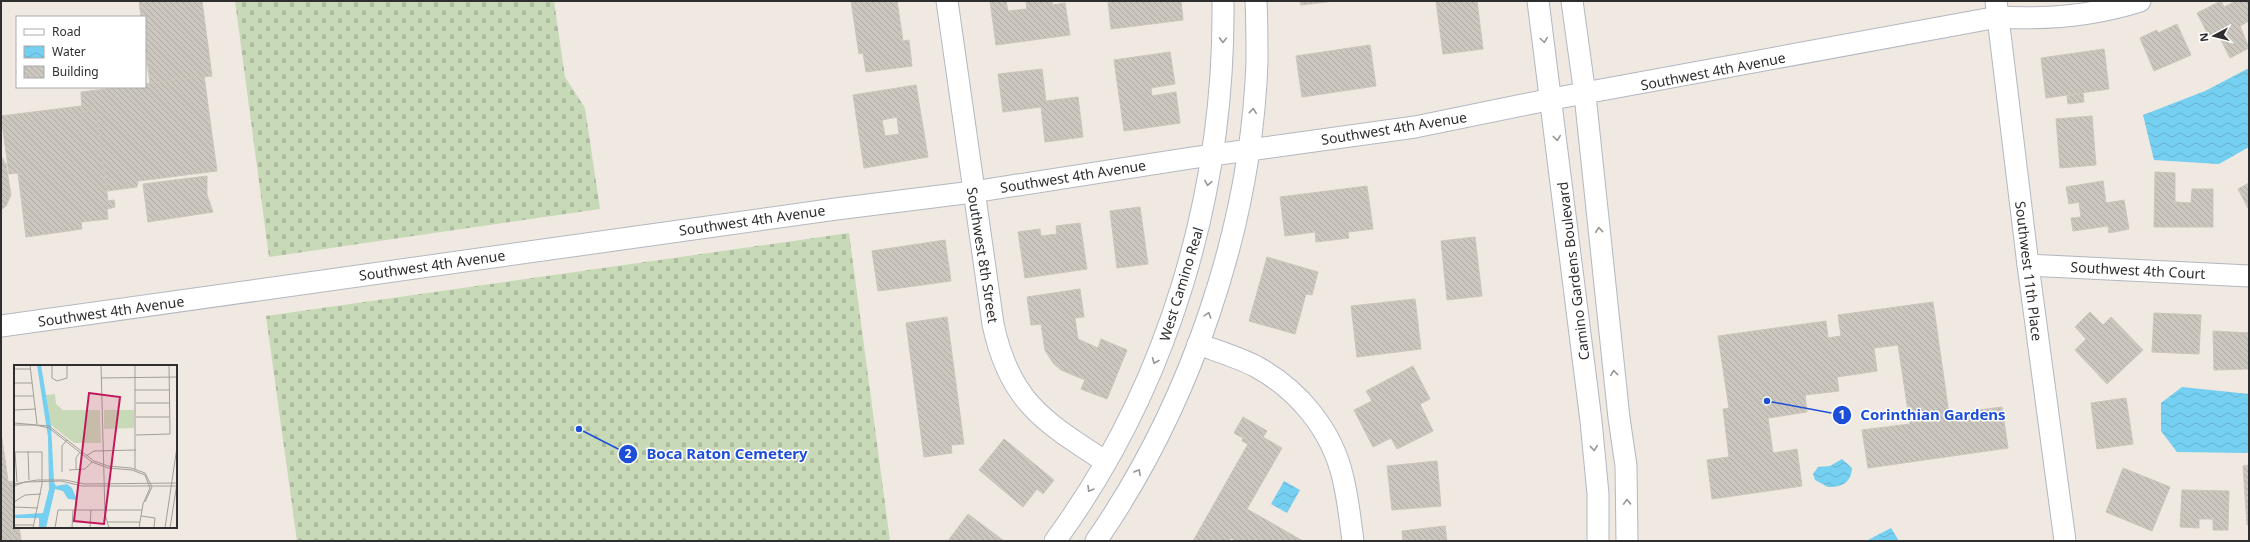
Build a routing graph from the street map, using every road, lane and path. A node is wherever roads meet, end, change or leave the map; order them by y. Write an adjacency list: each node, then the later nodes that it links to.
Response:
1 (947, 1): 12 (street, Southwest 8th Street)
2 (1223, 1): 11 (street, West Camino Real, one-way to 11)
3 (1256, 1): 10 (street, one-way to 3)
4 (1538, 1): 9 (street, Camino Gardens Boulevard, one-way to 9)
5 (1572, 1): 8 (street, Camino Gardens Boulevard)
6 (2140, 1): 7 (street, Southwest 4th Avenue)
7 (1997, 9): 8 (street, Southwest 4th Avenue); 15 (street, Southwest 11th Place)
8 (1586, 94): 9 (street, Southwest 4th Avenue); 13 (street, Camino Gardens Boulevard, one-way to 8)
9 (1552, 99): 10 (street, Southwest 4th Avenue); 14 (street, Camino Gardens Boulevard, one-way to 14)
10 (1248, 150): 11 (street, Southwest 4th Avenue); 18 (street, one-way to 10)
11 (1213, 155): 12 (street, Southwest 4th Avenue); 21 (street, West Camino Real, one-way to 21)
12 (973, 192): 17 (street, Southwest 4th Avenue); 21 (street, Southwest 8th Street)
13 (1602, 258): 14 (street); 19 (street, Camino Gardens Boulevard, one-way to 13)
14 (1572, 262): 20 (street, Camino Gardens Boulevard)
15 (2028, 265): 16 (street, Southwest 4th Court); 27 (street, Southwest 11th Place)
16 (2249, 276)
17 (1, 326)
18 (1198, 344): 23 (street, one-way to 18); 24 (street)
19 (1618, 418): 20 (street); 26 (street, Camino Gardens Boulevard, one-way to 19)
20 (1591, 421): 25 (street, Camino Gardens Boulevard, one-way to 25)
21 (1106, 462): 22 (street, West Camino Real, one-way to 22)
22 (1055, 541)
23 (1096, 541)
24 (1353, 541)
25 (1598, 541)
26 (1627, 541)
27 (2064, 541)

